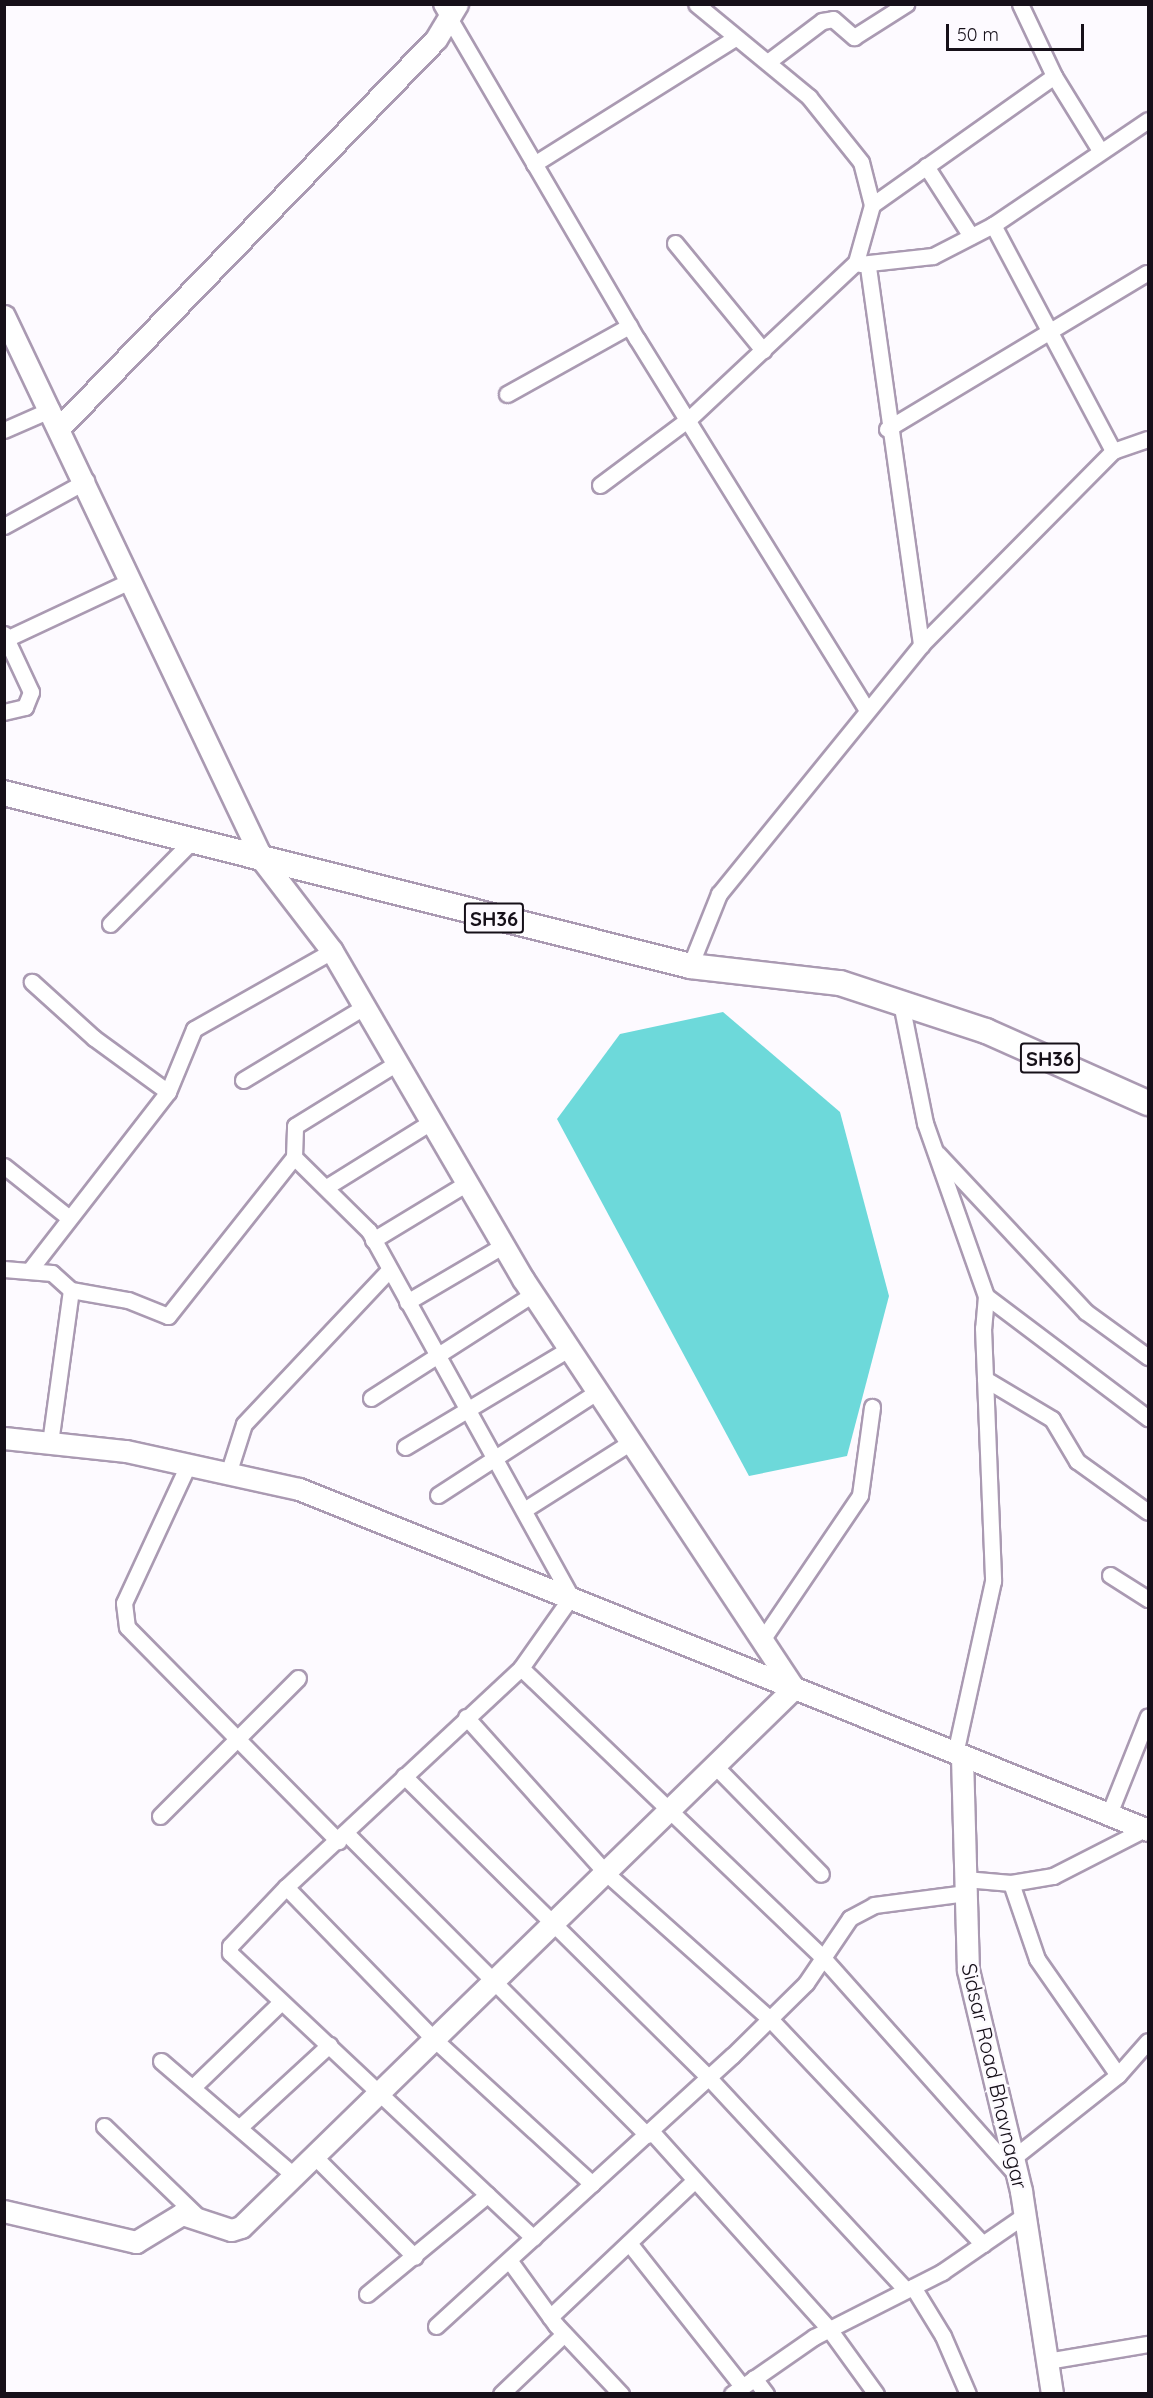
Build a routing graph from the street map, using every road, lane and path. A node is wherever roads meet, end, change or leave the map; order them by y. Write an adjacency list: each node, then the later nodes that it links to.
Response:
1 (696, 4): 5 (street)
2 (906, 4): 6 (street)
3 (1020, 4): 7 (street)
4 (449, 9): 10 (street); 23 (main road)
5 (735, 38): 6 (street); 10 (street)
6 (769, 61): 12 (street)
7 (1054, 76): 9 (street); 11 (street)
8 (1149, 120): 9 (street)
9 (1099, 149): 13 (street)
10 (534, 164): 19 (street)
11 (926, 166): 12 (street); 14 (street)
12 (872, 205): 16 (street)
13 (993, 225): 14 (street); 20 (street)
14 (971, 236): 16 (street)
15 (675, 243): 21 (street)
16 (862, 265): 21 (street); 25 (street)
17 (1147, 273): 20 (street)
18 (4, 316): 23 (main road)
19 (629, 326): 22 (street); 24 (street)
20 (1050, 333): 25 (street); 28 (street)
21 (763, 350): 24 (street)
22 (507, 394)
23 (56, 418): 26 (street); 29 (main road)
24 (690, 418): 30 (street); 35 (street)
25 (887, 429): 34 (street)
26 (4, 430)
27 (1149, 440): 28 (street)
28 (1113, 451): 34 (street)
29 (86, 481): 31 (street); 32 (main road)
30 (600, 485)
31 (4, 526)
32 (130, 581): 33 (street); 39 (main road)
33 (5, 638): 36 (street)
34 (921, 645): 35 (street)
35 (866, 709): 42 (street)
36 (4, 712)
37 (4, 793): 38 (main road, SH36)
38 (191, 842): 39 (main road, SH36); 40 (street)
39 (263, 861): 41 (main road); 42 (main road, SH36)
40 (110, 924)
41 (332, 951): 45 (main road); 48 (street)
42 (690, 966): 44 (main road, SH36)
43 (32, 982): 48 (street)
44 (901, 1003): 49 (main road, SH36); 51 (street)
45 (364, 1007): 46 (main road); 47 (street)
46 (397, 1063): 50 (main road); 52 (street)
47 (243, 1080)
48 (168, 1092): 56 (street)
49 (1149, 1102)
50 (431, 1122): 54 (main road); 55 (street)
51 (934, 1150): 64 (street); 68 (street)
52 (294, 1157): 55 (street); 62 (street)
53 (4, 1166): 56 (street)
54 (467, 1184): 57 (street); 58 (main road)
55 (328, 1186): 57 (street)
56 (68, 1217): 61 (street)
57 (373, 1240): 60 (street)
58 (504, 1245): 63 (main road); 65 (street)
59 (4, 1269): 61 (street)
60 (389, 1270): 65 (street); 81 (street)
61 (29, 1271): 62 (street)
62 (71, 1290): 77 (street)
63 (533, 1294): 66 (main road); 67 (street)
64 (987, 1296): 69 (street); 74 (street)
65 (407, 1302): 67 (street)
66 (570, 1349): 70 (main road); 73 (street)
67 (435, 1354): 71 (street); 73 (street)
68 (1149, 1357)
69 (985, 1379): 84 (street); 96 (street)
70 (598, 1391): 76 (main road); 79 (street)
71 (371, 1398)
72 (872, 1407): 88 (street)
73 (468, 1410): 78 (street); 79 (street)
74 (1149, 1418)
75 (4, 1438): 77 (main road)
76 (631, 1442): 83 (street); 88 (main road)
77 (50, 1443): 80 (main road)
78 (405, 1447)
79 (496, 1457): 82 (street); 83 (street)
80 (188, 1465): 81 (main road); 95 (street)
81 (228, 1474): 86 (main road)
82 (438, 1495)
83 (526, 1508): 86 (street)
84 (1149, 1512)
85 (1110, 1575): 87 (street)
86 (571, 1597): 89 (street); 91 (main road)
87 (1149, 1599)
88 (762, 1640): 91 (main road)
89 (521, 1668): 93 (street); 99 (street)
90 (298, 1678): 95 (street)
91 (794, 1688): 96 (main road); 97 (main road)
92 (1149, 1716): 94 (street)
93 (465, 1717): 98 (street); 104 (street)
94 (1144, 1740): 100 (street)
95 (238, 1741): 101 (street); 103 (street)
96 (958, 1756): 100 (main road); 107 (main road, Sidsar Road Bhavnagar)
97 (715, 1766): 99 (main road); 105 (street)
98 (404, 1776): 103 (street); 109 (street)
99 (670, 1810): 104 (main road); 110 (street)
100 (1109, 1814): 102 (main road)
101 (160, 1816)
102 (1147, 1829): 106 (street)
103 (342, 1837): 108 (street); 111 (street)
104 (606, 1873): 109 (main road); 113 (street)
105 (820, 1874)
106 (1011, 1883): 107 (street); 118 (street)
107 (966, 1886): 110 (street); 126 (main road, Sidsar Road Bhavnagar)
108 (286, 1887): 112 (street); 114 (street)
109 (555, 1923): 111 (main road); 119 (street)
110 (824, 1959): 113 (street); 126 (street)
111 (494, 1982): 114 (main road); 124 (street)
112 (281, 2002): 116 (street); 120 (street)
113 (770, 2019): 119 (street); 136 (street)
114 (435, 2040): 121 (main road); 129 (street)
115 (1149, 2041): 118 (street)
116 (329, 2044): 121 (street); 123 (street)
117 (161, 2061): 120 (street)
118 (1118, 2074): 126 (street)
119 (709, 2078): 124 (street); 139 (street)
120 (193, 2087): 123 (street)
121 (379, 2094): 125 (main road); 130 (street)
122 (104, 2126): 132 (street)
123 (241, 2126): 127 (street)
124 (649, 2133): 128 (street); 129 (street)
125 (315, 2157): 127 (main road); 137 (street)
126 (1015, 2167): 133 (main road, Sidsar Road Bhavnagar)
127 (296, 2177): 132 (main road)
128 (695, 2180): 135 (street); 143 (street)
129 (592, 2184): 134 (street)
130 (487, 2195): 134 (street); 137 (street)
131 (4, 2211): 132 (main road)
132 (195, 2214)
133 (1025, 2215): 136 (street); 146 (main road, Sidsar Road Bhavnagar)
134 (533, 2238): 138 (street)
135 (629, 2243): 141 (street); 147 (street)
136 (983, 2244): 139 (street)
137 (415, 2257): 140 (street)
138 (509, 2260): 141 (street); 142 (street)
139 (909, 2289): 143 (street); 152 (street)
140 (367, 2294)
141 (550, 2317): 144 (street)
142 (436, 2326)
143 (829, 2329): 147 (street); 151 (street)
144 (564, 2334): 148 (street); 149 (street)
145 (1149, 2344): 146 (street)
146 (1047, 2361): 153 (main road, Sidsar Road Bhavnagar)
147 (743, 2386): 150 (street)
148 (501, 2394)
149 (621, 2394)
150 (766, 2394)
151 (876, 2394)
152 (968, 2394)
153 (1052, 2394)

